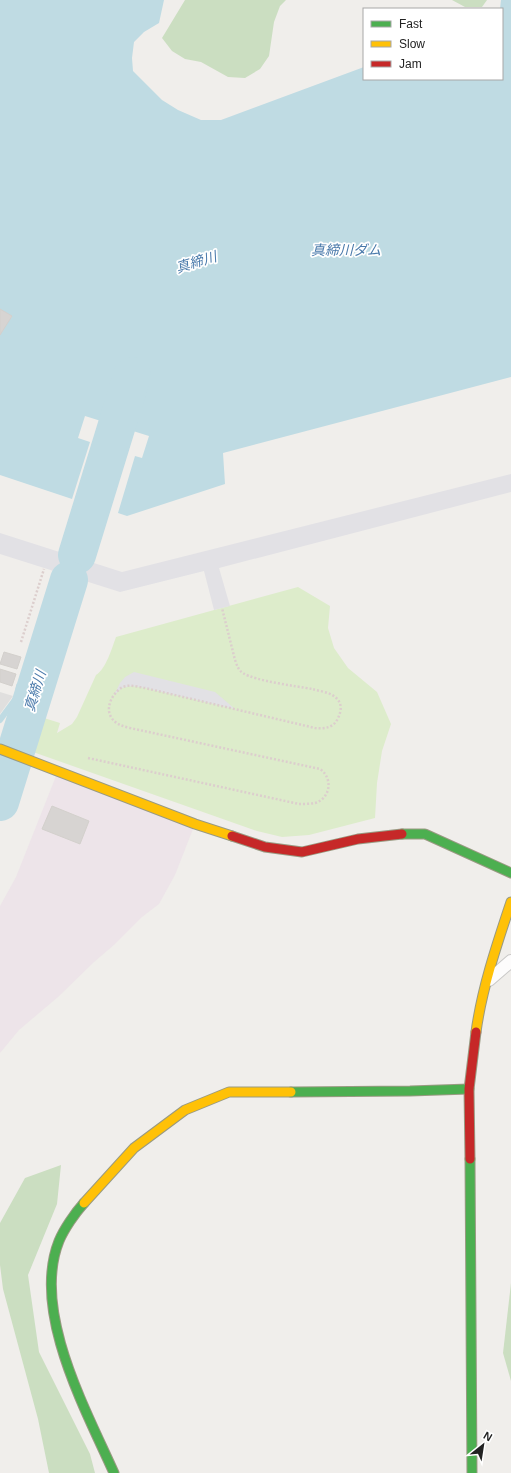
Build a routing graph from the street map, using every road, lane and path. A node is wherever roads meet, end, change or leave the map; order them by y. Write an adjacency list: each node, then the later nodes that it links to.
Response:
1 (44, 569): 3 (path)
2 (222, 608): 5 (path)
3 (21, 642)
4 (1, 749): 6 (street)
5 (84, 757)
6 (511, 874)
7 (511, 902): 9 (street)
8 (511, 961): 9 (lane)
9 (487, 982): 10 (street)
10 (469, 1089): 11 (street); 12 (street)
11 (114, 1473)
12 (472, 1473)

